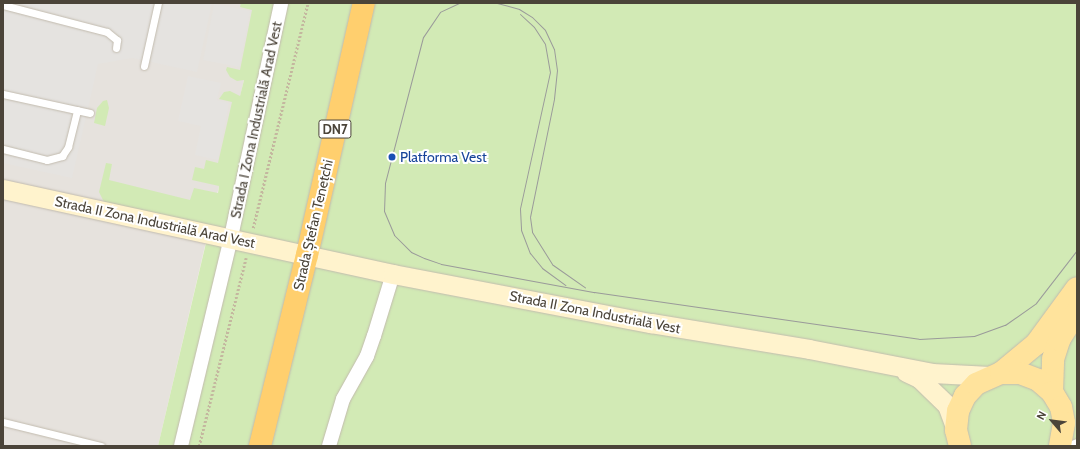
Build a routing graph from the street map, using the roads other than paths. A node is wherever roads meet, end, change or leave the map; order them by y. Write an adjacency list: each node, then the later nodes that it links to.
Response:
1 (158, 3): 6 (lane)
2 (281, 3): 12 (street, Strada I Zona Industrială Arad Vest)
3 (364, 3): 13 (highway, Strada Ștefan Tenețchi / DN7)
4 (3, 5): 5 (lane)
5 (116, 48)
6 (144, 66)
7 (3, 94): 8 (lane)
8 (77, 110): 9 (lane); 10 (lane)
9 (90, 113)
10 (3, 149)
11 (3, 189): 12 (street, Strada II Zona Industrială Arad Vest)
12 (231, 237): 13 (street, Strada II Zona Industrială Arad Vest); 24 (street, Strada I Zona Industrială Arad Vest)
13 (307, 254): 14 (street, Strada II Zona Industrială Vest); 25 (highway, Strada Ștefan Tenețchi / DN7)
14 (392, 274): 17 (street, Strada II Zona Industrială Vest); 26 (street)
15 (1077, 288): 18 (main road)
16 (1077, 311): 19 (main road)
17 (885, 363): 18 (street, Strada II Zona Industrială Vest); 21 (street, Strada II Zona Industrială Vest)
18 (996, 374): 19 (main road); 21 (main road)
19 (1061, 404): 27 (main road)
20 (3, 422): 23 (lane)
21 (957, 441)
22 (1077, 442): 28 (lane)
23 (101, 446)
24 (181, 446)
25 (260, 446)
26 (329, 446)
27 (1060, 446)
28 (1067, 446)

